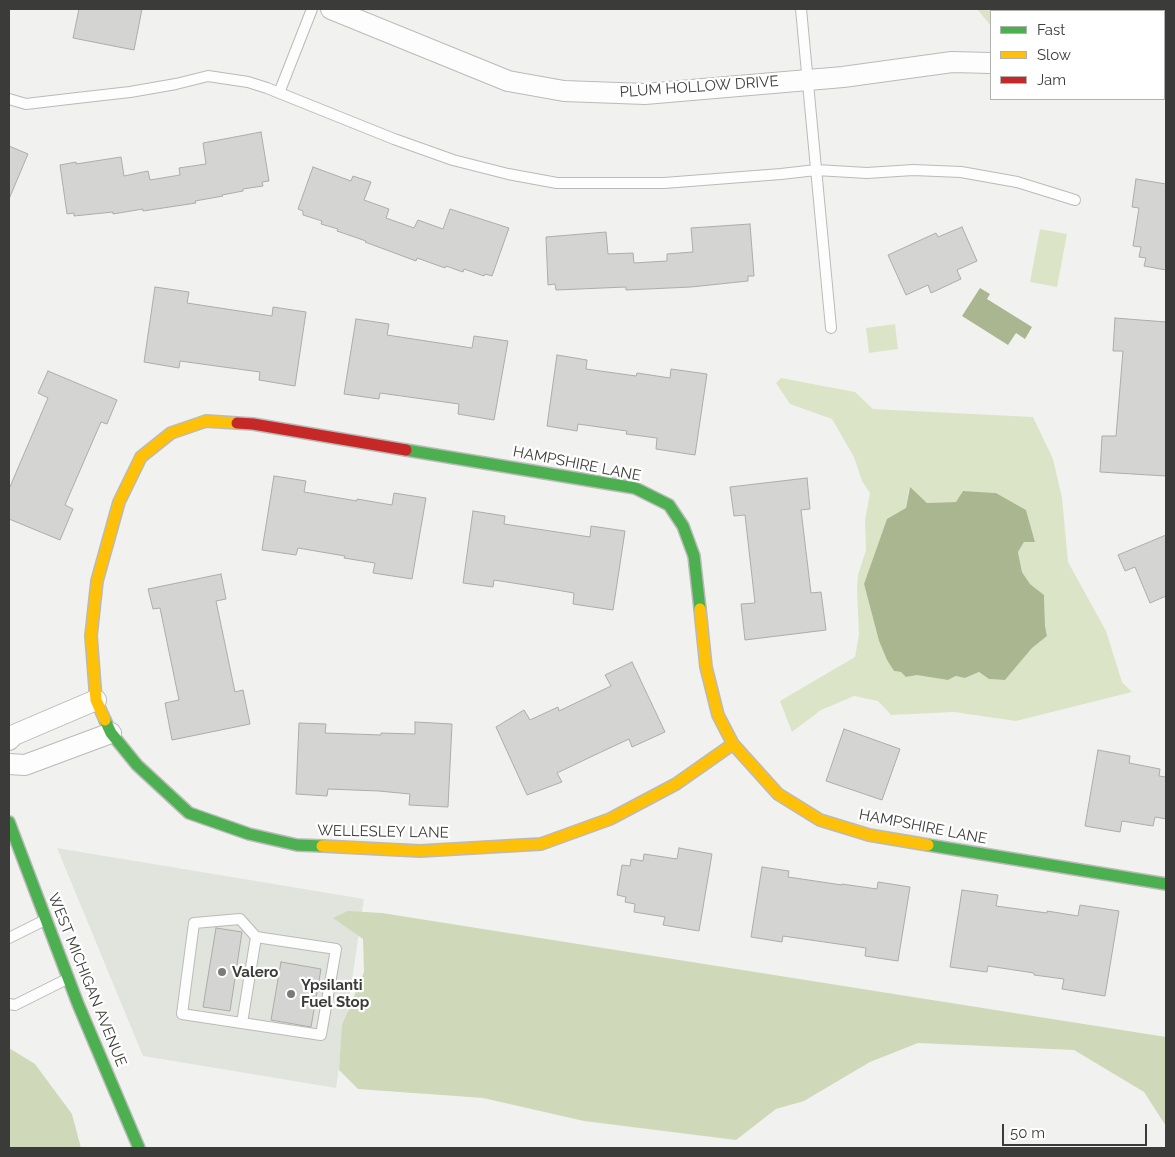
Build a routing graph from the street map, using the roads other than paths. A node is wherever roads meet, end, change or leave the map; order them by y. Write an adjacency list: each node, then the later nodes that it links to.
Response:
1 (312, 9): 6 (lane)
2 (331, 9): 5 (street, PLUM HOLLOW DRIVE)
3 (801, 9): 5 (lane)
4 (990, 63): 5 (street, PLUM HOLLOW DRIVE)
5 (808, 80): 8 (lane)
6 (279, 93): 7 (lane); 8 (lane)
7 (9, 99)
8 (816, 170): 9 (lane); 10 (lane)
9 (1075, 200)
10 (831, 328)
11 (96, 700): 12 (main road, WELLESLEY LANE); 13 (street); 14 (main road, HAMPSHIRE LANE)
12 (111, 733): 14 (main road, WELLESLEY LANE); 15 (street)
13 (9, 740)
14 (733, 744): 17 (main road, HAMPSHIRE LANE)
15 (9, 764)
16 (9, 822): 18 (main road, WEST MICHIGAN AVENUE)
17 (1166, 884)
18 (46, 919): 20 (lane); 21 (main road, WEST MICHIGAN AVENUE)
19 (256, 937): 23 (lane); 23 (lane); 23 (lane)
20 (9, 938)
21 (68, 978): 22 (lane); 24 (main road, WEST MICHIGAN AVENUE)
22 (9, 1004)
23 (242, 1023)
24 (140, 1148)

